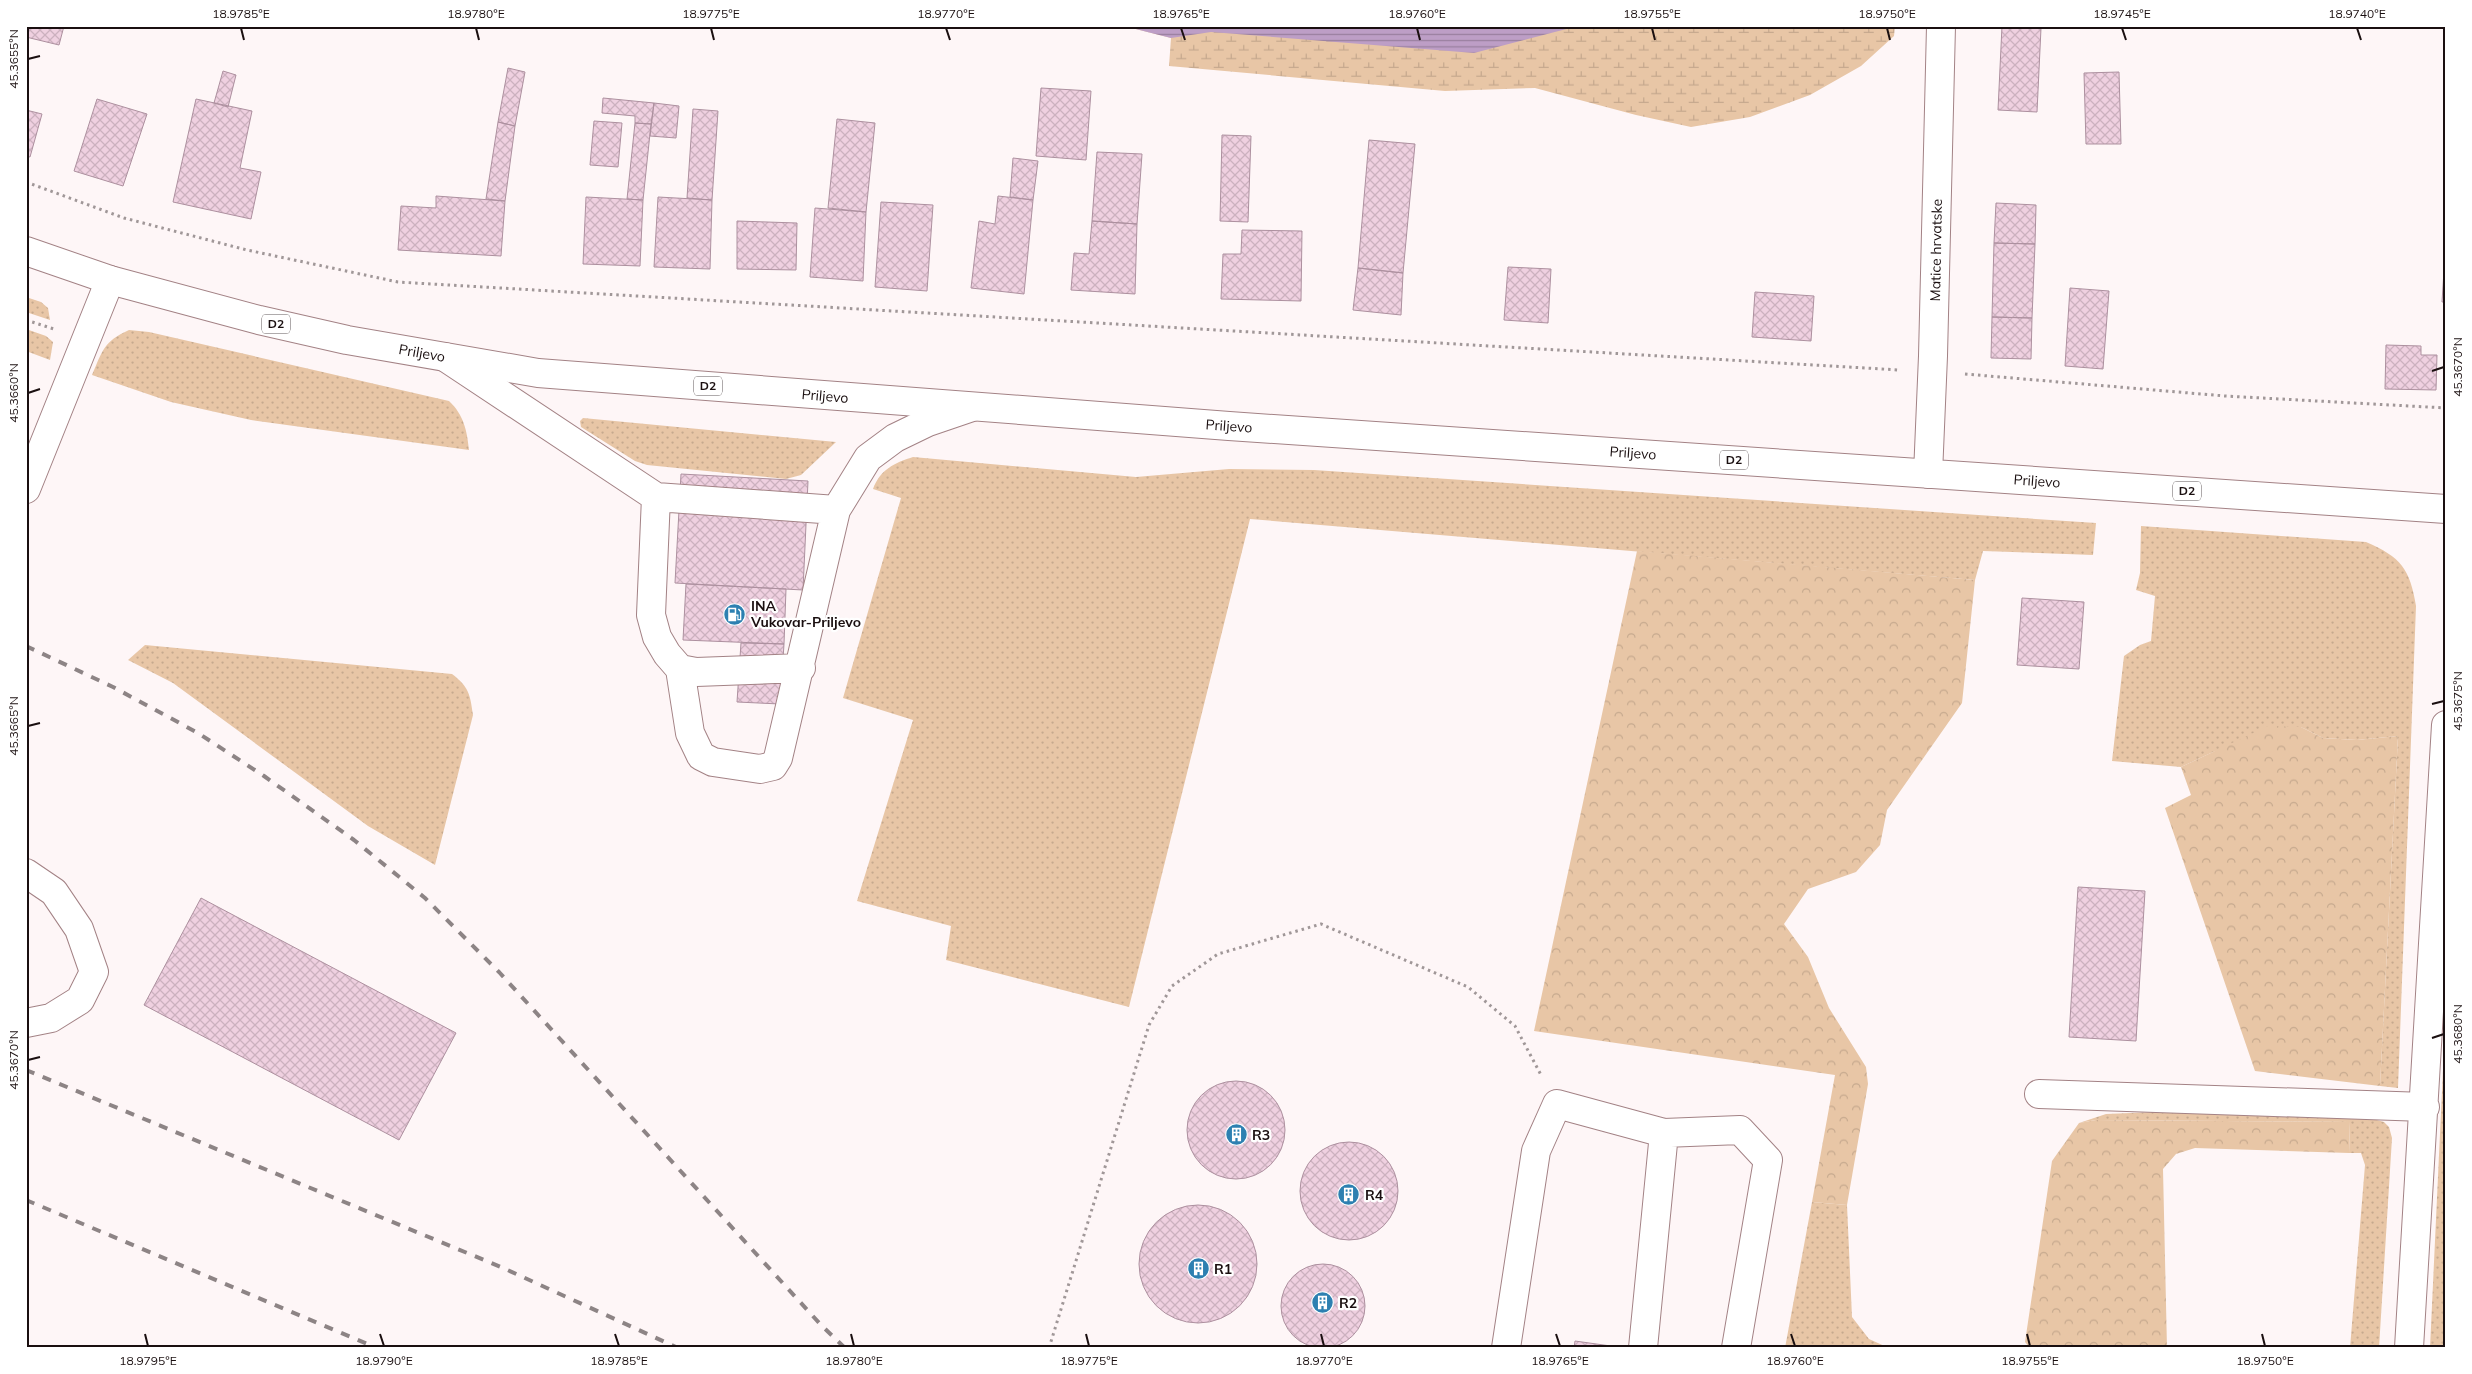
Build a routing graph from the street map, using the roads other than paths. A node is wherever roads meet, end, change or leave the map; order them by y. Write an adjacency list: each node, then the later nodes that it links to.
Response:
1 (1941, 26): 6 (main road, Matice hrvatske)
2 (26, 250): 3 (main road, Priljevo / D2)
3 (110, 280): 4 (main road, Priljevo / D2); 7 (main road)
4 (445, 357): 5 (main road, Priljevo / D2); 8 (main road)
5 (972, 408): 6 (main road, Priljevo / D2); 10 (main road)
6 (1928, 474): 9 (main road, Priljevo / D2)
7 (26, 490)
8 (656, 498): 10 (main road); 12 (main road)
9 (2446, 509)
10 (836, 510): 11 (main road)
11 (801, 668): 12 (main road); 12 (main road)
12 (680, 669)
13 (2446, 725): 15 (main road)
14 (26, 873): 16 (main road)
15 (2442, 892): 18 (main road)
16 (26, 1023)
17 (2040, 1094): 18 (main road)
18 (2425, 1107): 23 (main road)
19 (1664, 1133): 20 (main road); 21 (main road); 22 (main road)
20 (1506, 1348)
21 (1643, 1348)
22 (1736, 1348)
23 (2409, 1348)

